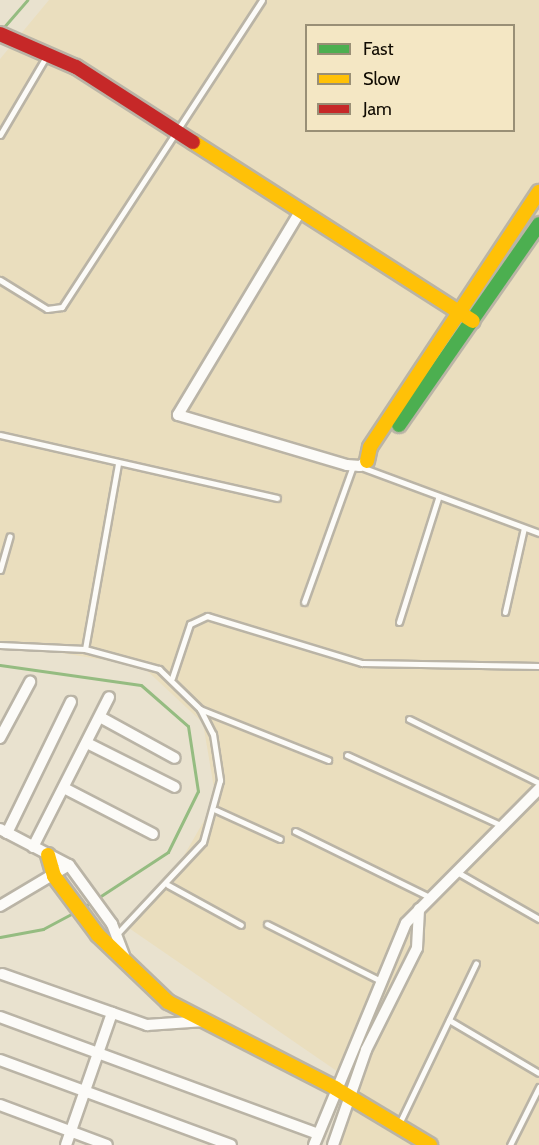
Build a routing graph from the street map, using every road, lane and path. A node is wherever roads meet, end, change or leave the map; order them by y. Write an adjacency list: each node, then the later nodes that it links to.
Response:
1 (262, 0): 4 (lane)
2 (0, 34): 3 (street)
3 (47, 55): 4 (street); 5 (lane)
4 (178, 132): 7 (street); 9 (lane)
5 (0, 135)
6 (539, 192): 10 (street)
7 (301, 210): 10 (street); 14 (street)
8 (539, 224): 11 (street)
9 (0, 280)
10 (462, 311): 11 (street); 14 (street)
11 (473, 321): 14 (street)
12 (0, 435): 13 (lane)
13 (118, 463): 15 (lane); 25 (lane)
14 (360, 464): 16 (lane); 21 (lane)
15 (277, 498)
16 (438, 498): 17 (lane); 23 (lane)
17 (524, 528): 18 (lane); 22 (lane)
18 (539, 533)
19 (10, 536): 20 (lane)
20 (0, 570)
21 (304, 602)
22 (505, 612)
23 (399, 622)
24 (0, 645): 25 (lane)
25 (85, 649): 27 (lane)
26 (539, 666): 27 (lane)
27 (172, 678): 31 (lane)
28 (30, 682): 34 (street)
29 (109, 697): 32 (street)
30 (71, 702): 45 (street)
31 (200, 709): 38 (lane); 43 (lane)
32 (100, 717): 35 (street); 37 (street)
33 (409, 719): 39 (lane)
34 (0, 738)
35 (87, 743): 40 (street); 41 (street)
36 (347, 755): 44 (lane)
37 (176, 758)
38 (328, 760)
39 (539, 783)
40 (175, 787)
41 (64, 788): 47 (street); 49 (street)
42 (539, 789): 44 (street)
43 (216, 810): 48 (lane); 54 (lane)
44 (502, 826): 52 (street)
45 (3, 831): 49 (street)
46 (295, 831): 55 (lane)
47 (153, 834)
48 (279, 839)
49 (33, 847): 50 (street)
50 (48, 855): 51 (street); 53 (street)
51 (69, 865): 53 (street); 61 (street)
52 (457, 872): 55 (street); 58 (lane)
53 (59, 881): 56 (street); 62 (street)
54 (168, 885): 60 (lane); 61 (lane)
55 (431, 898): 57 (street)
56 (0, 906)
57 (419, 909): 65 (street); 76 (street)
58 (539, 919)
59 (267, 924): 65 (lane)
60 (241, 925)
61 (114, 930): 62 (street)
62 (126, 962): 69 (street)
63 (477, 963): 68 (lane)
64 (2, 974): 66 (street)
65 (381, 981): 74 (street)
66 (112, 1013): 69 (street); 70 (street)
67 (0, 1017): 70 (street)
68 (449, 1020): 72 (lane); 78 (lane)
69 (205, 1021): 74 (street)
70 (97, 1056): 75 (street); 80 (street)
71 (0, 1060): 75 (street)
72 (539, 1073)
73 (539, 1086): 86 (lane)
74 (335, 1088): 76 (street); 80 (street)
75 (86, 1090): 79 (street); 83 (street)
76 (352, 1098): 78 (street); 84 (street)
77 (0, 1105): 79 (street)
78 (398, 1126): 85 (street)
79 (72, 1132): 81 (street); 82 (street)
80 (316, 1140)
81 (66, 1145)
82 (107, 1145)
83 (231, 1145)
84 (333, 1145)
85 (430, 1145)
86 (510, 1145)

